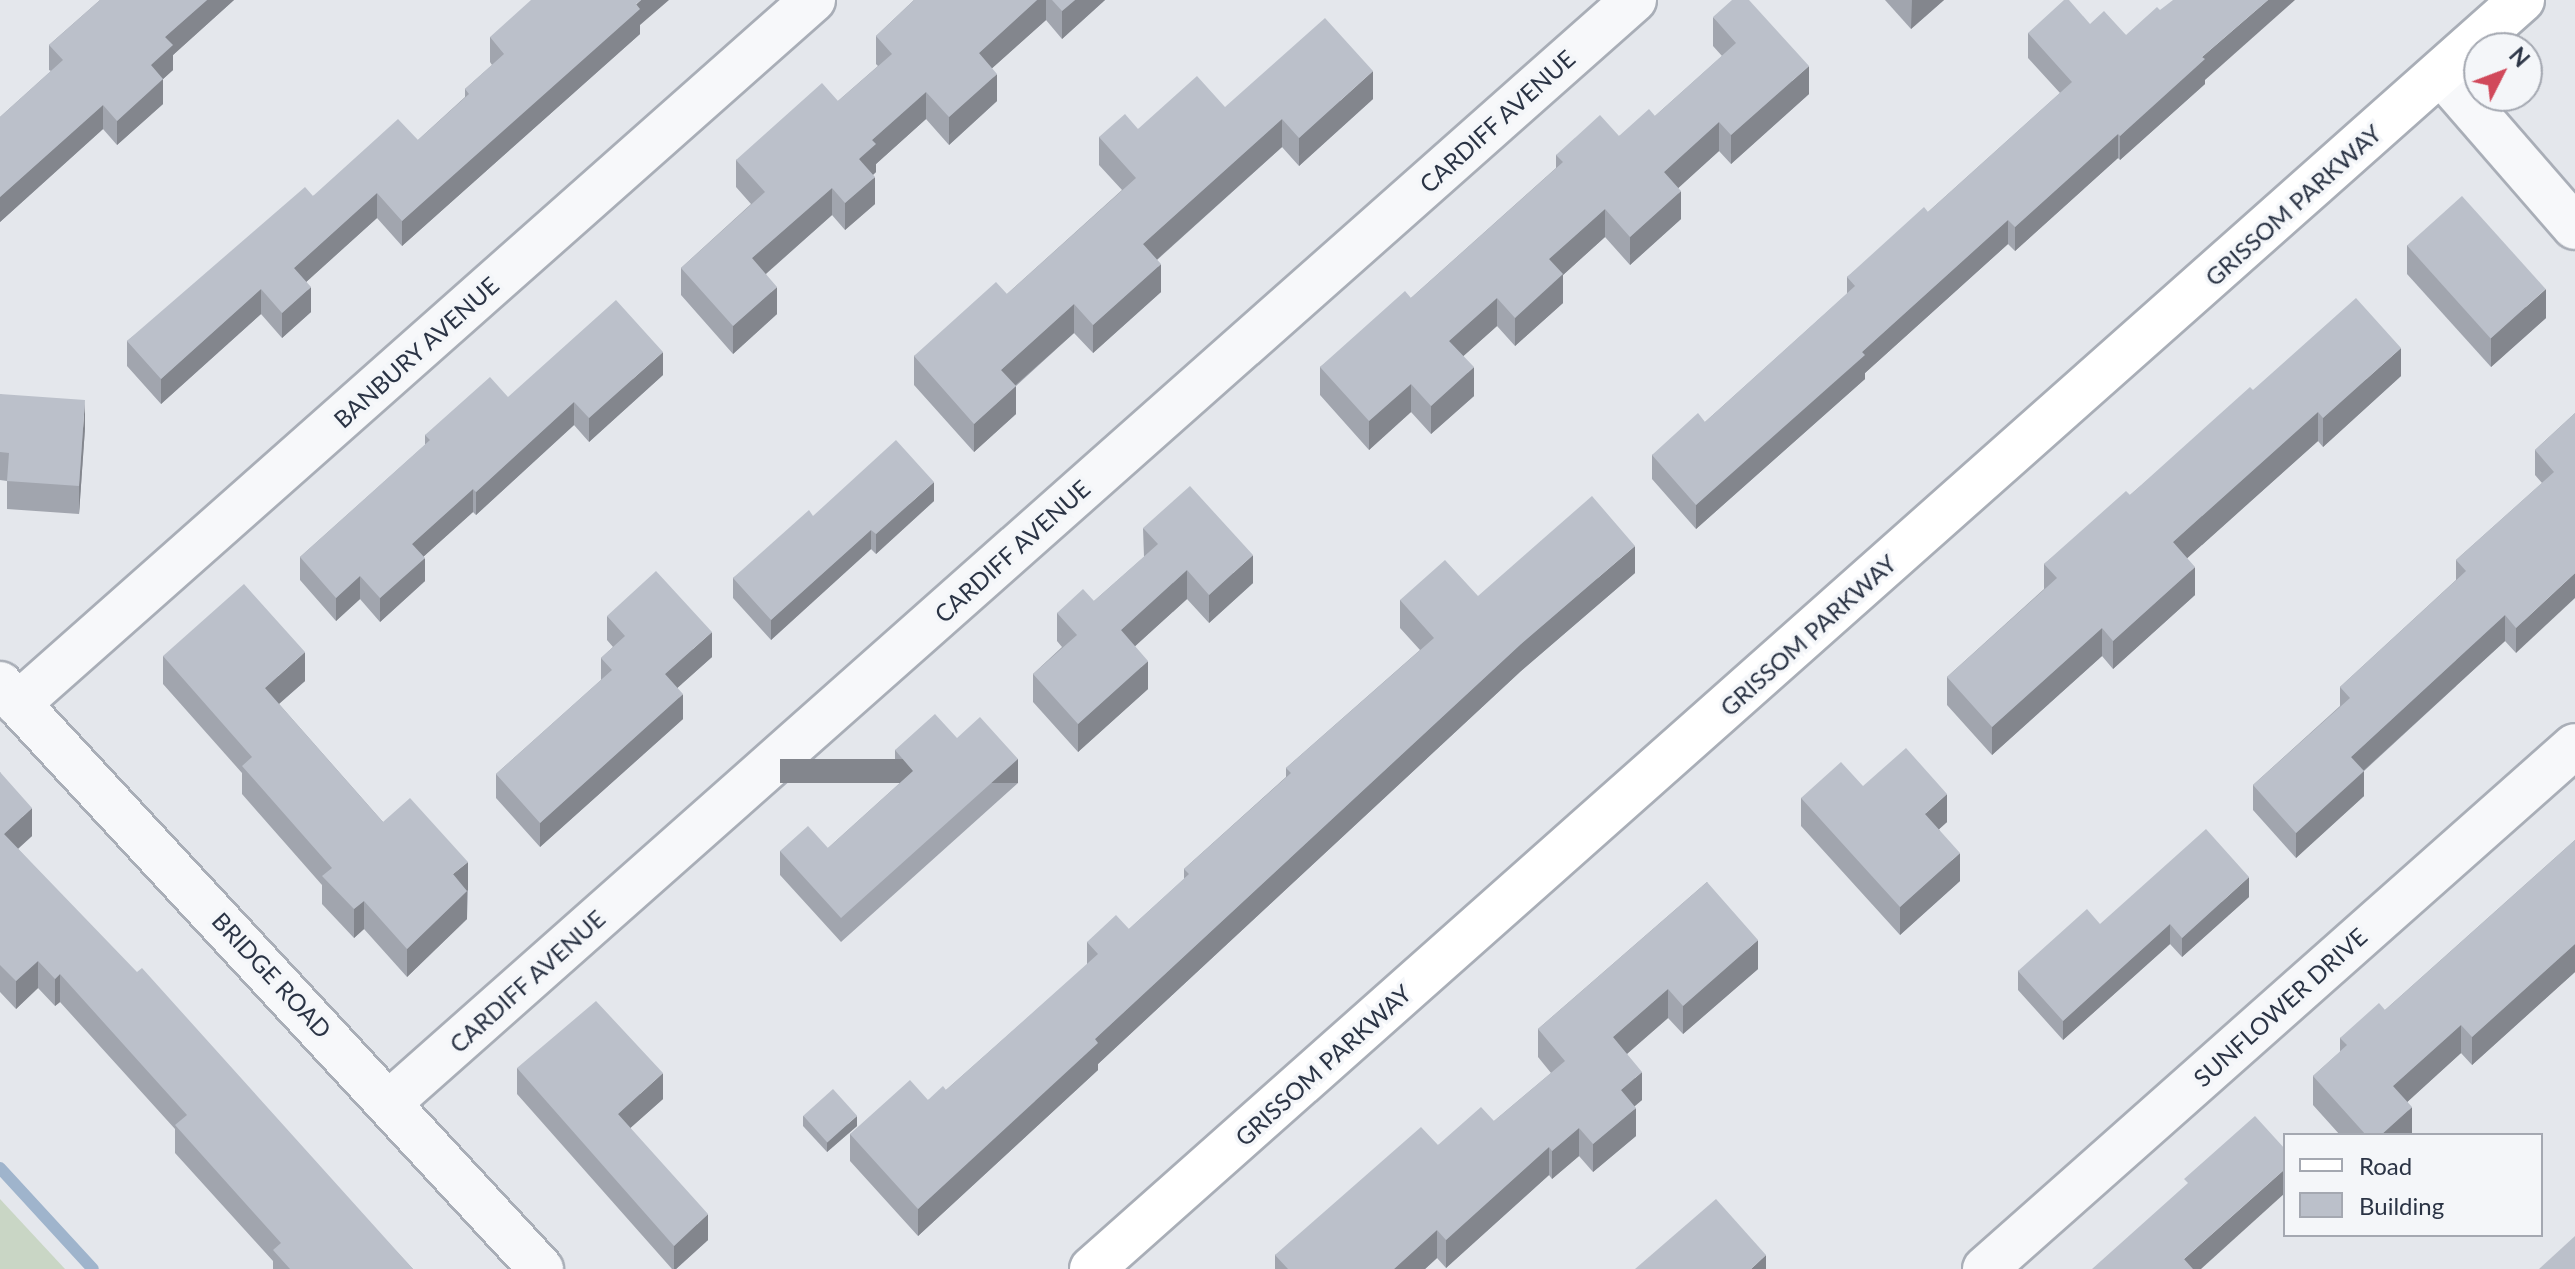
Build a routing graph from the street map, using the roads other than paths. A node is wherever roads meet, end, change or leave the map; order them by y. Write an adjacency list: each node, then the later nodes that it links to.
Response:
1 (813, 0): 6 (street, BANBURY AVENUE)
2 (1634, 0): 8 (street, CARDIFF AVENUE)
3 (2522, 0): 4 (main road, GRISSOM PARKWAY)
4 (2441, 73): 5 (street); 10 (main road, GRISSOM PARKWAY)
5 (2575, 227)
6 (9, 694): 8 (street, BRIDGE ROAD)
7 (2575, 746): 11 (street, SUNFLOWER DRIVE)
8 (390, 1102): 9 (street, BRIDGE ROAD)
9 (541, 1269)
10 (1092, 1269)
11 (1985, 1269)

